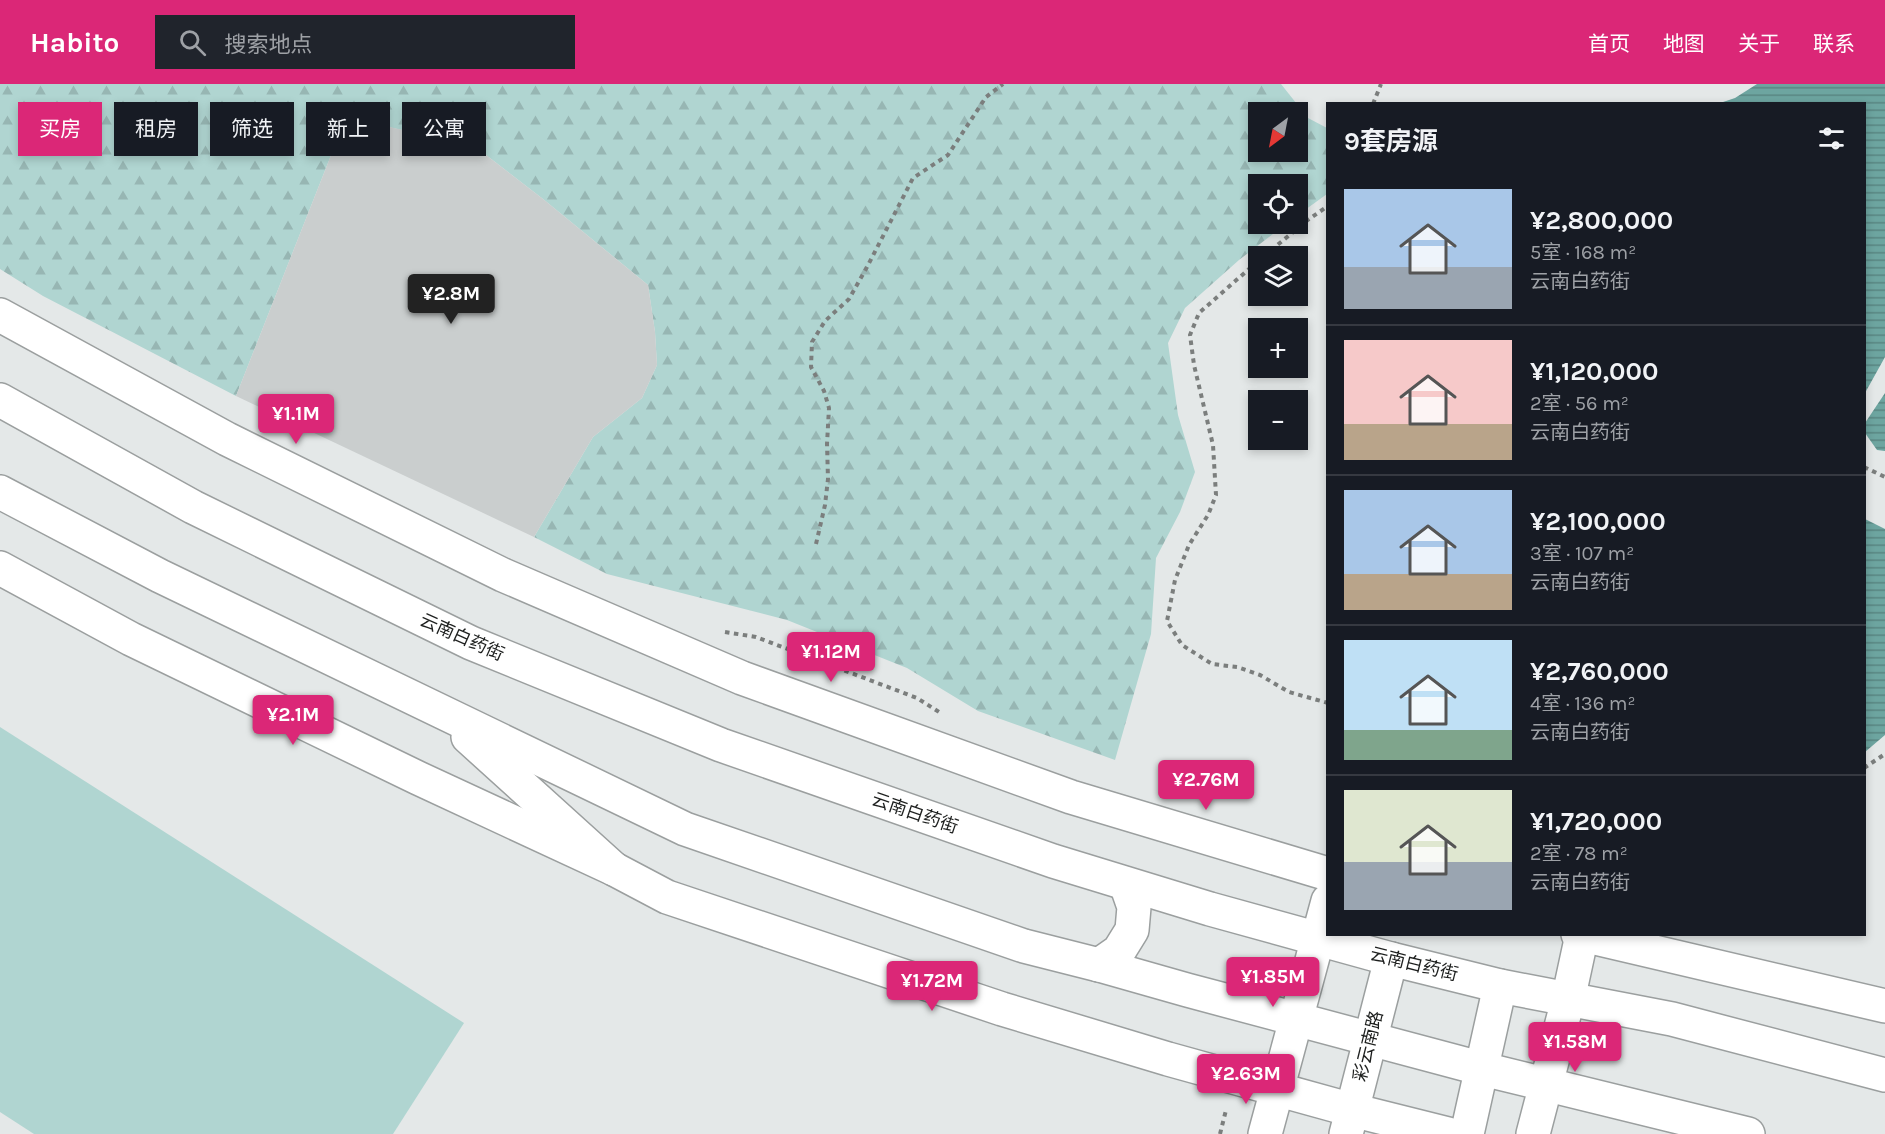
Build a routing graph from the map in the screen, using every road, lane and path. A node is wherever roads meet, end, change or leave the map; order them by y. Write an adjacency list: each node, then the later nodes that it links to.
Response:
1 (1003, 84): 12 (path)
2 (1381, 84): 3 (path)
3 (1374, 102)
4 (1326, 207): 5 (path)
5 (1276, 246)
6 (1248, 270): 14 (path)
7 (0, 315): 19 (main road)
8 (0, 400): 20 (main road, 云南白药街)
9 (1866, 468): 10 (path)
10 (1885, 477)
11 (0, 492): 15 (main road)
12 (816, 544)
13 (0, 567): 18 (main road)
14 (1326, 703)
15 (443, 714): 18 (main road); 26 (main road)
16 (1885, 754): 17 (path)
17 (1866, 767)
18 (614, 869): 35 (main road)
19 (1326, 873)
20 (1126, 884): 24 (main road, 云南白药街); 26 (main road)
21 (1326, 909): 24 (main road)
22 (1580, 936): 28 (main road)
23 (1584, 936): 29 (main road)
24 (1318, 939): 25 (main road, 云南白药街); 30 (main road)
25 (1391, 959): 27 (main road, 云南白药街); 31 (main road, 彩云南路)
26 (1100, 965): 30 (main road)
27 (1500, 986): 28 (main road, 云南白药街); 32 (main road)
28 (1568, 1000): 33 (main road, 云南白药街); 34 (main road)
29 (1885, 1006)
30 (1297, 1019): 31 (main road); 35 (main road)
31 (1369, 1040): 32 (main road); 36 (main road, 彩云南路)
32 (1483, 1069): 34 (main road); 39 (main road)
33 (1885, 1075)
34 (1545, 1083): 40 (main road); 41 (main road)
35 (1277, 1090): 36 (main road); 37 (main road)
36 (1349, 1122): 38 (main road)
37 (1265, 1134)
38 (1448, 1134)
39 (1467, 1134)
40 (1533, 1134)
41 (1749, 1134)

